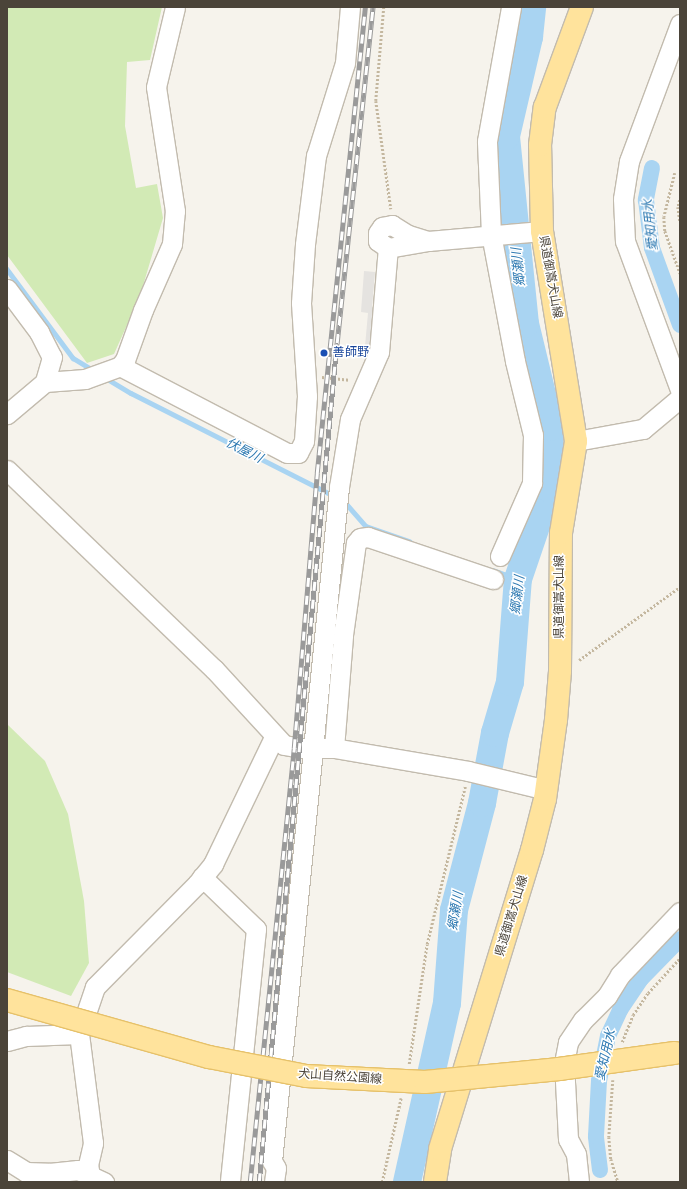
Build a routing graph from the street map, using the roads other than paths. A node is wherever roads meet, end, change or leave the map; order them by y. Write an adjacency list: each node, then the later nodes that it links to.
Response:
1 (175, 7): 11 (street)
2 (350, 7): 11 (street)
3 (512, 7): 7 (street)
4 (582, 7): 6 (main road, 県道御嵩犬山線)
5 (680, 24): 13 (street)
6 (536, 231): 7 (street); 16 (main road, 県道御嵩犬山線)
7 (491, 234): 8 (street); 18 (street)
8 (428, 241): 9 (street); 9 (street)
9 (388, 248): 21 (street)
10 (7, 289): 12 (street)
11 (120, 366): 12 (street)
12 (45, 382): 15 (street)
13 (680, 390)
14 (680, 398): 16 (street)
15 (7, 414)
16 (576, 441): 23 (main road, 県道御嵩犬山線)
17 (7, 470): 20 (street)
18 (500, 556)
19 (493, 579): 22 (street)
20 (274, 737): 21 (street); 24 (street)
21 (314, 747): 22 (street); 33 (street)
22 (334, 748): 23 (street)
23 (546, 790): 34 (main road, 県道御嵩犬山線)
24 (202, 877): 27 (street); 32 (street)
25 (680, 912): 35 (street)
26 (7, 1000): 29 (main road, 犬山自然公園線, bridge)
27 (79, 1034): 28 (street); 31 (street)
28 (7, 1041)
29 (677, 1053)
30 (7, 1160): 31 (street)
31 (92, 1180)
32 (230, 1182)
33 (274, 1182)
34 (435, 1182)
35 (578, 1182)

